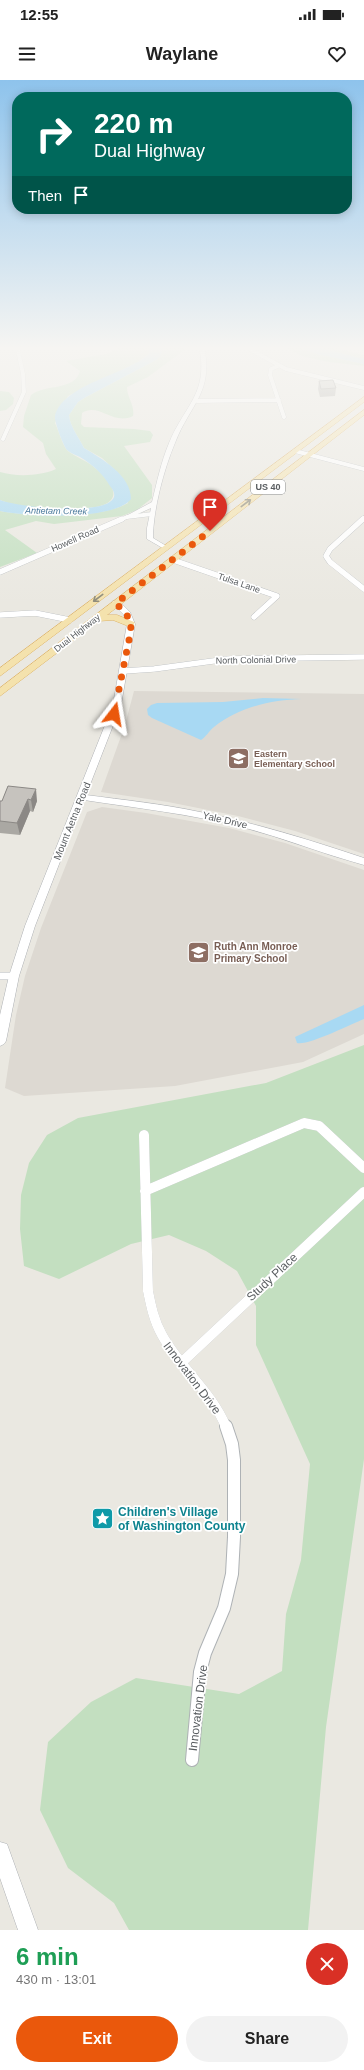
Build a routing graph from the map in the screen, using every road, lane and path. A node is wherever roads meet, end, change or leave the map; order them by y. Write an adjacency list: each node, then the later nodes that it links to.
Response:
1 (6, 432): 5 (street)
2 (178, 432): 9 (street)
3 (320, 432): 6 (main road, Dual Highway / US 40)
4 (338, 432): 7 (main road, Dual Highway / US 40)
5 (3, 439)
6 (295, 451): 7 (street); 13 (main road, Dual Highway / US 40)
7 (309, 455): 8 (street); 14 (main road, Dual Highway / US 40, one-way to 7)
8 (364, 469)
9 (155, 503): 10 (street); 11 (street)
10 (152, 514): 11 (street, Howell Road); 15 (street)
11 (127, 517): 18 (street, Howell Road)
12 (364, 518): 19 (street)
13 (174, 542): 14 (main road); 15 (main road, Dual Highway / US 40)
14 (189, 547): 17 (main road, Dual Highway / US 40)
15 (166, 548): 16 (main road, Dual Highway / US 40); 17 (main road)
16 (152, 558): 20 (main road); 24 (main road, Dual Highway / US 40, one-way to 24)
17 (172, 560): 20 (main road, Dual Highway / US 40); 23 (street, Tulsa Lane)
18 (0, 572)
19 (364, 589)
20 (116, 603): 22 (main road, Dual Highway / US 40); 25 (street)
21 (0, 615): 24 (street)
22 (97, 618): 25 (main road); 29 (main road, Dual Highway / US 40)
23 (254, 618)
24 (70, 620): 28 (main road, Dual Highway / US 40); 29 (main road)
25 (131, 624): 27 (street, Mount Aetna Road)
26 (364, 657): 27 (street, North Colonial Drive)
27 (124, 670): 31 (street, Mount Aetna Road)
28 (0, 673)
29 (9, 686): 30 (main road, Dual Highway / US 40)
30 (0, 693)
31 (81, 797): 32 (street, Yale Drive); 34 (street, Mount Aetna Road)
32 (364, 862)
33 (0, 976): 34 (street)
34 (14, 976): 35 (street, Mount Aetna Road)
35 (0, 1041)
36 (144, 1135): 38 (street, Innovation Drive)
37 (364, 1168): 38 (street)
38 (146, 1191): 40 (street, Innovation Drive)
39 (364, 1192): 40 (street, Study Place)
40 (181, 1363): 41 (street, Innovation Drive)
41 (192, 1760)
42 (0, 1851): 43 (street)
43 (28, 1930)

